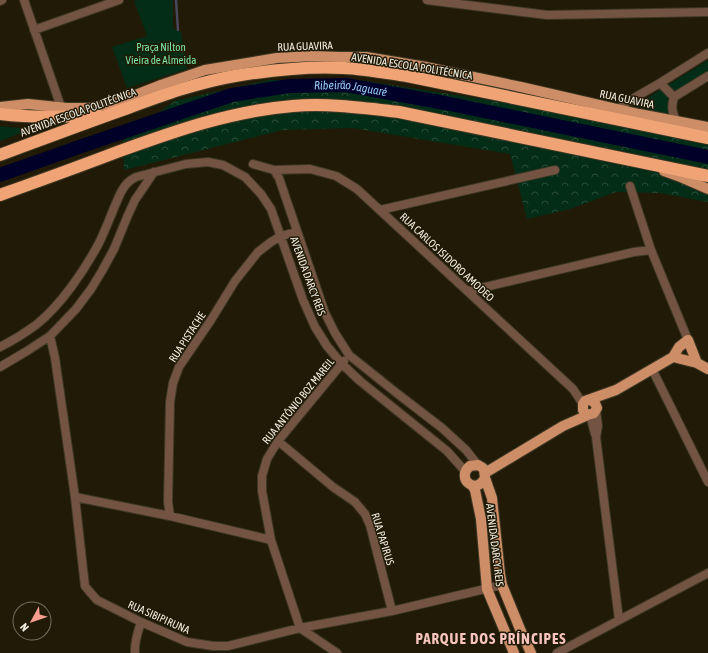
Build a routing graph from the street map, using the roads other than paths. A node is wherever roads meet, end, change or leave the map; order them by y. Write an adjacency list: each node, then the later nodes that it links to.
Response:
1 (24, 0): 5 (street)
2 (119, 0): 5 (street)
3 (427, 0): 4 (street)
4 (708, 12)
5 (34, 30): 11 (street)
6 (708, 53): 8 (street)
7 (708, 76): 9 (street)
8 (660, 83): 9 (street); 12 (street)
9 (674, 97): 15 (street)
10 (0, 107): 11 (main road, RUA GUAVIRA)
11 (61, 107): 12 (main road, RUA GUAVIRA)
12 (618, 110): 15 (main road, RUA GUAVIRA)
13 (113, 113): 14 (highway); 17 (highway, AVENIDA ESCOLA POLITÉCNICA); 18 (highway, AVENIDA ESCOLA POLITÉCNICA)
14 (0, 114)
15 (676, 121): 16 (main road, RUA GUAVIRA)
16 (708, 127)
17 (708, 138)
18 (0, 155)
19 (639, 163): 24 (highway); 26 (main road); 27 (highway)
20 (253, 164): 21 (street)
21 (274, 170): 28 (street, RUA CARLOS ISIDORO AMODEO); 29 (street, AVENIDA DARCY REIS)
22 (555, 170): 28 (street)
23 (154, 172): 30 (street, AVENIDA DARCY REIS); 33 (street); 35 (street, AVENIDA DARCY REIS)
24 (708, 176)
25 (630, 186): 31 (street)
26 (708, 189)
27 (0, 195)
28 (380, 210): 32 (street, RUA CARLOS ISIDORO AMODEO)
29 (297, 232): 30 (street, RUA PISTACHE); 36 (street, AVENIDA DARCY REIS)
30 (281, 236): 39 (street, AVENIDA DARCY REIS); 54 (street, RUA PISTACHE)
31 (651, 250): 32 (street); 34 (street)
32 (468, 291): 45 (street, RUA CARLOS ISIDORO AMODEO)
33 (50, 336): 40 (street); 53 (street, RUA SIBIPIRUNA)
34 (688, 340): 37 (main road); 38 (main road)
35 (0, 347)
36 (349, 355): 39 (street, RUA ANTÔNIO BOZ MAREIL); 43 (street, AVENIDA DARCY REIS)
37 (673, 357): 38 (main road); 41 (main road)
38 (696, 363): 42 (main road)
39 (342, 364): 44 (street, AVENIDA DARCY REIS); 46 (street, RUA ANTÔNIO BOZ MAREIL)
40 (0, 367)
41 (652, 369): 45 (main road); 48 (street)
42 (708, 369)
43 (387, 385): 44 (street); 47 (street, AVENIDA DARCY REIS)
44 (370, 390): 49 (street, AVENIDA DARCY REIS)
45 (589, 408): 50 (main road); 60 (street, RUA CARLOS ISIDORO AMODEO)
46 (278, 441): 55 (street, RUA ANTÔNIO BOZ MAREIL); 59 (street, RUA PAPIRUS)
47 (478, 465): 49 (main road); 50 (main road)
48 (704, 466): 51 (street)
49 (466, 471): 52 (main road)
50 (485, 475): 52 (main road); 57 (main road, AVENIDA DARCY REIS)
51 (708, 482)
52 (472, 485): 58 (main road, AVENIDA DARCY REIS)
53 (75, 497): 54 (street); 61 (street, RUA SIBIPIRUNA)
54 (170, 516): 55 (street)
55 (271, 540): 62 (street, RUA ANTÔNIO BOZ MAREIL)
56 (708, 573): 60 (street)
57 (502, 585): 58 (street, RUA SIBIPIRUNA); 66 (main road, AVENIDA DARCY REIS)
58 (487, 589): 59 (street, RUA SIBIPIRUNA); 65 (main road, AVENIDA DARCY REIS)
59 (392, 611): 62 (street, RUA SIBIPIRUNA)
60 (619, 620): 67 (street)
61 (141, 622): 62 (street, RUA SIBIPIRUNA); 63 (street)
62 (300, 628): 64 (street)
63 (135, 653)
64 (337, 653)
65 (514, 653)
66 (531, 653)
67 (557, 653)

